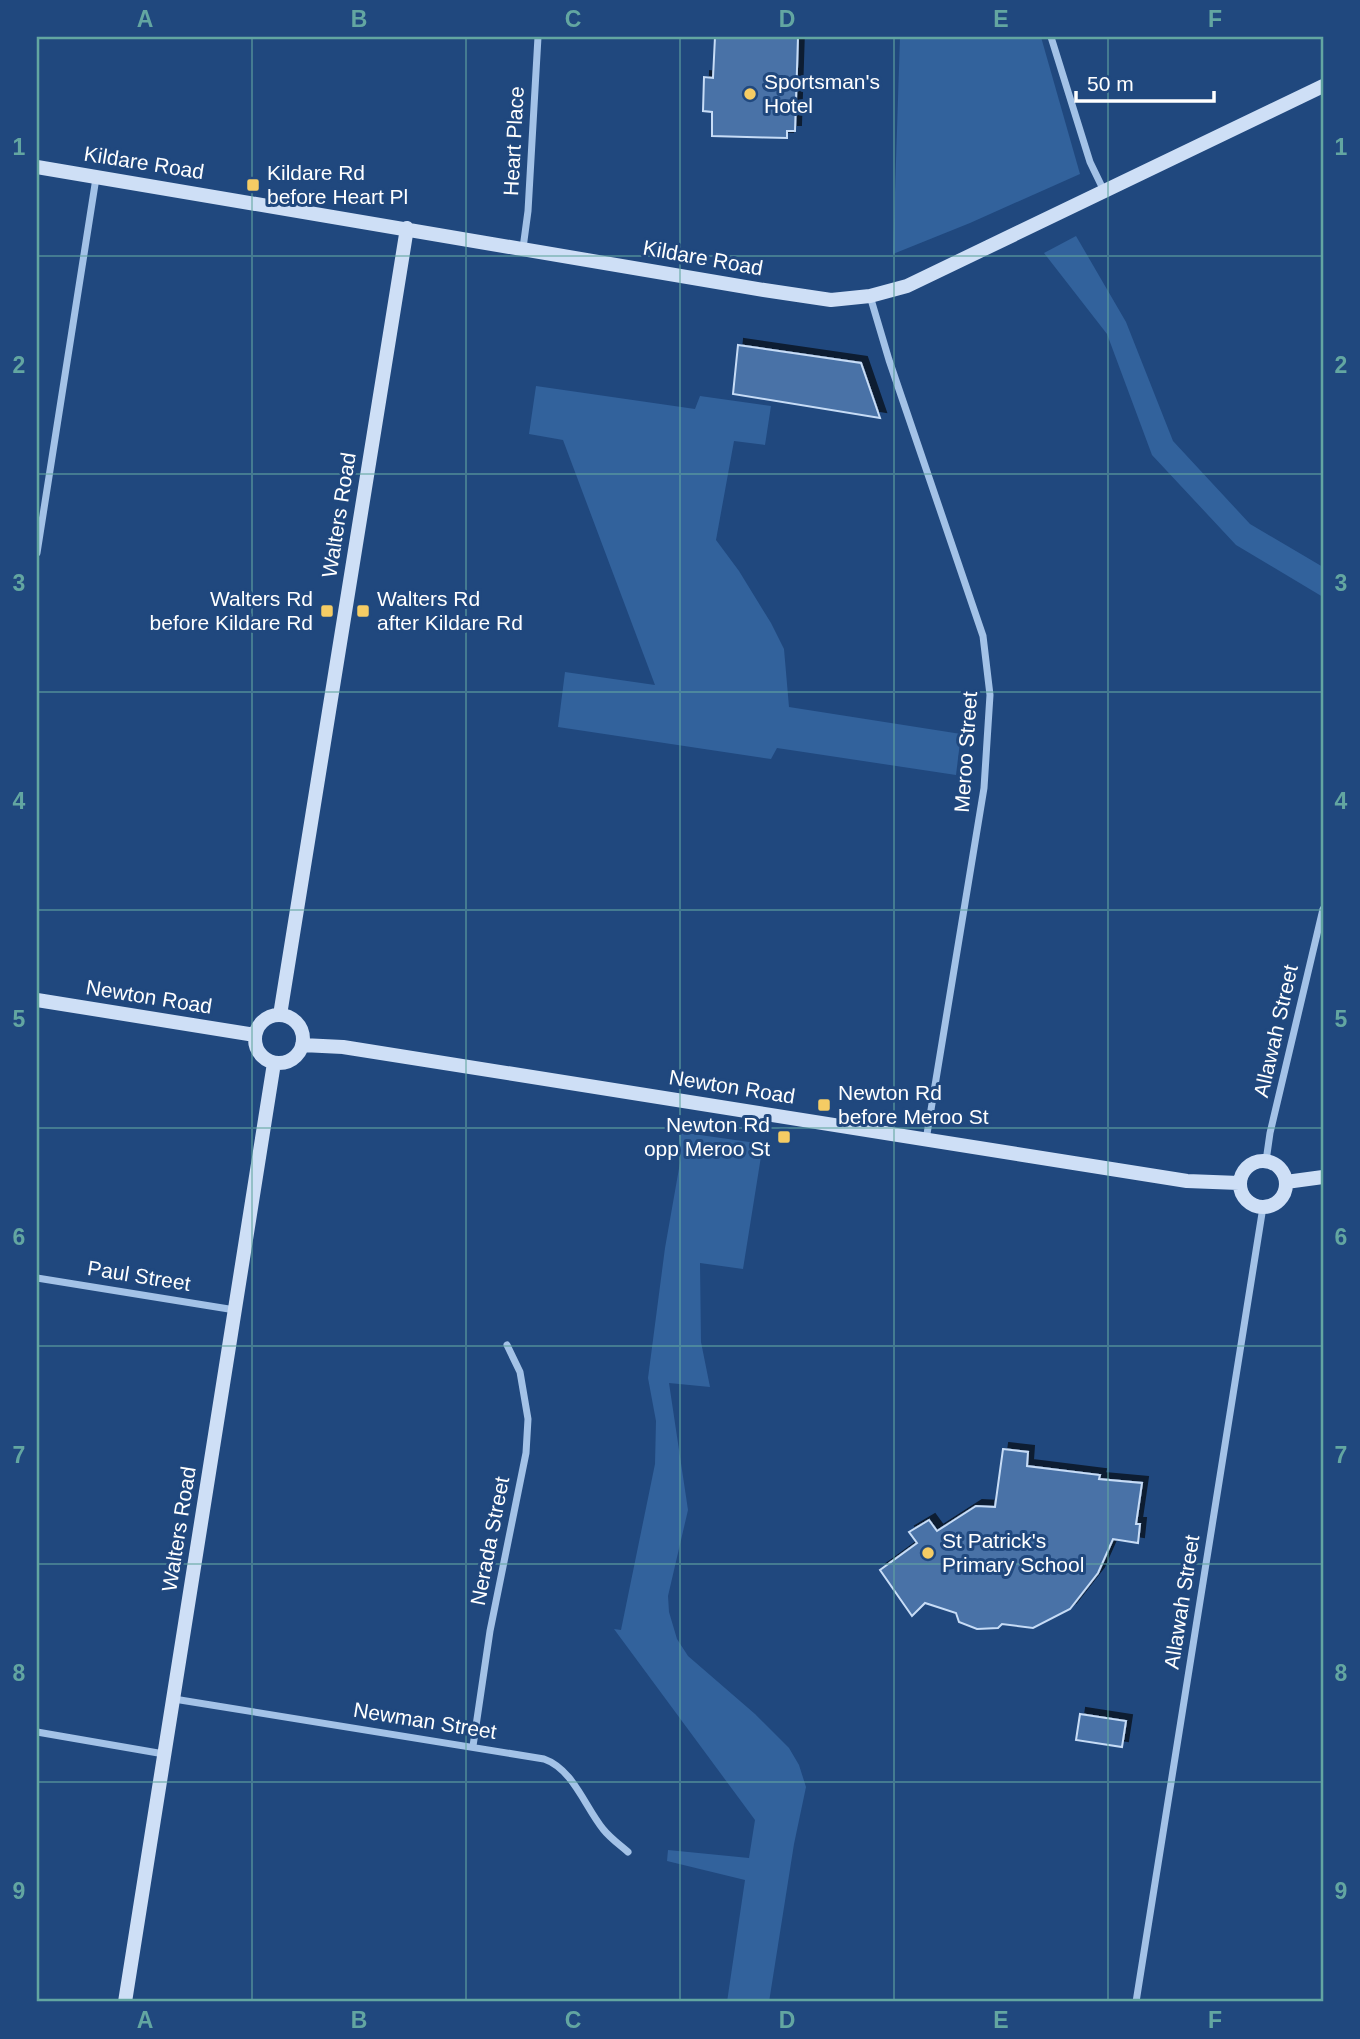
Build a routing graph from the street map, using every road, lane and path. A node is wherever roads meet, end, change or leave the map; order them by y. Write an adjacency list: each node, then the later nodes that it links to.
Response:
1 (538, 37): 8 (street, Heart Place)
2 (1051, 37): 6 (street)
3 (1323, 86): 6 (main road, Kildare Road)
4 (37, 167): 5 (main road, Kildare Road)
5 (96, 177): 7 (main road, Kildare Road); 10 (street)
6 (1104, 192): 9 (main road, Kildare Road)
7 (407, 228): 8 (main road, Kildare Road); 13 (main road, Walters Road)
8 (523, 248): 9 (main road, Kildare Road)
9 (870, 296): 17 (street, Meroo Street)
10 (37, 553)
11 (1323, 909): 18 (street, Allawah Street)
12 (37, 1000): 14 (main road, Newton Road)
13 (280, 1015): 14 (main road); 15 (main road)
14 (255, 1035): 16 (main road)
15 (302, 1045): 16 (main road); 17 (main road, Newton Road)
16 (274, 1063): 24 (main road, Walters Road)
17 (926, 1140): 21 (main road, Newton Road)
18 (1266, 1161): 20 (main road); 21 (main road)
19 (1323, 1177): 20 (main road)
20 (1286, 1182): 22 (main road)
21 (1239, 1183): 22 (main road)
22 (1263, 1207): 32 (street, Allawah Street)
23 (37, 1278): 24 (street, Paul Street)
24 (235, 1310): 26 (main road, Walters Road)
25 (507, 1345): 28 (street, Nerada Street)
26 (174, 1699): 28 (street, Newman Street); 29 (main road, Walters Road)
27 (37, 1732): 29 (street)
28 (473, 1746): 30 (street, Newman Street)
29 (164, 1754): 31 (main road, Walters Road)
30 (628, 1852)
31 (125, 2002)
32 (1136, 2002)

